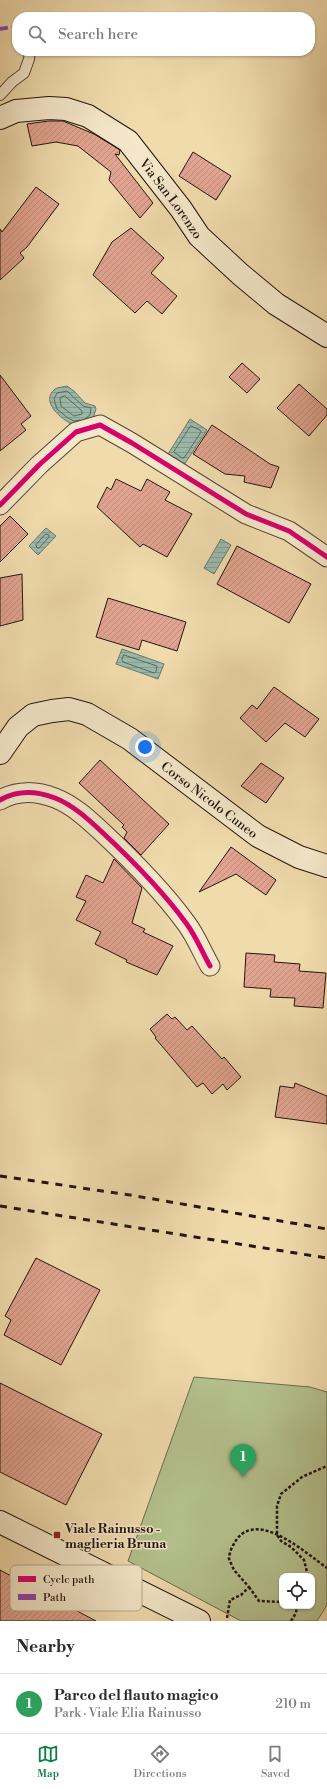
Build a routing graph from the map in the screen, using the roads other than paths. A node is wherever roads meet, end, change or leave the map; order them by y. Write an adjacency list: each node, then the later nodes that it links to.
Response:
1 (29, 56): 2 (lane)
2 (0, 95)
3 (0, 118): 4 (main road, Via San Lorenzo)
4 (327, 336)
5 (0, 505): 6 (street)
6 (327, 556)
7 (0, 753): 9 (main road, Corso Nicolo Cuneo)
8 (0, 800): 10 (street)
9 (327, 866)
10 (210, 966)
11 (0, 1522): 12 (main road)
12 (86, 1565)
13 (142, 1593): 14 (main road)
14 (199, 1621)

